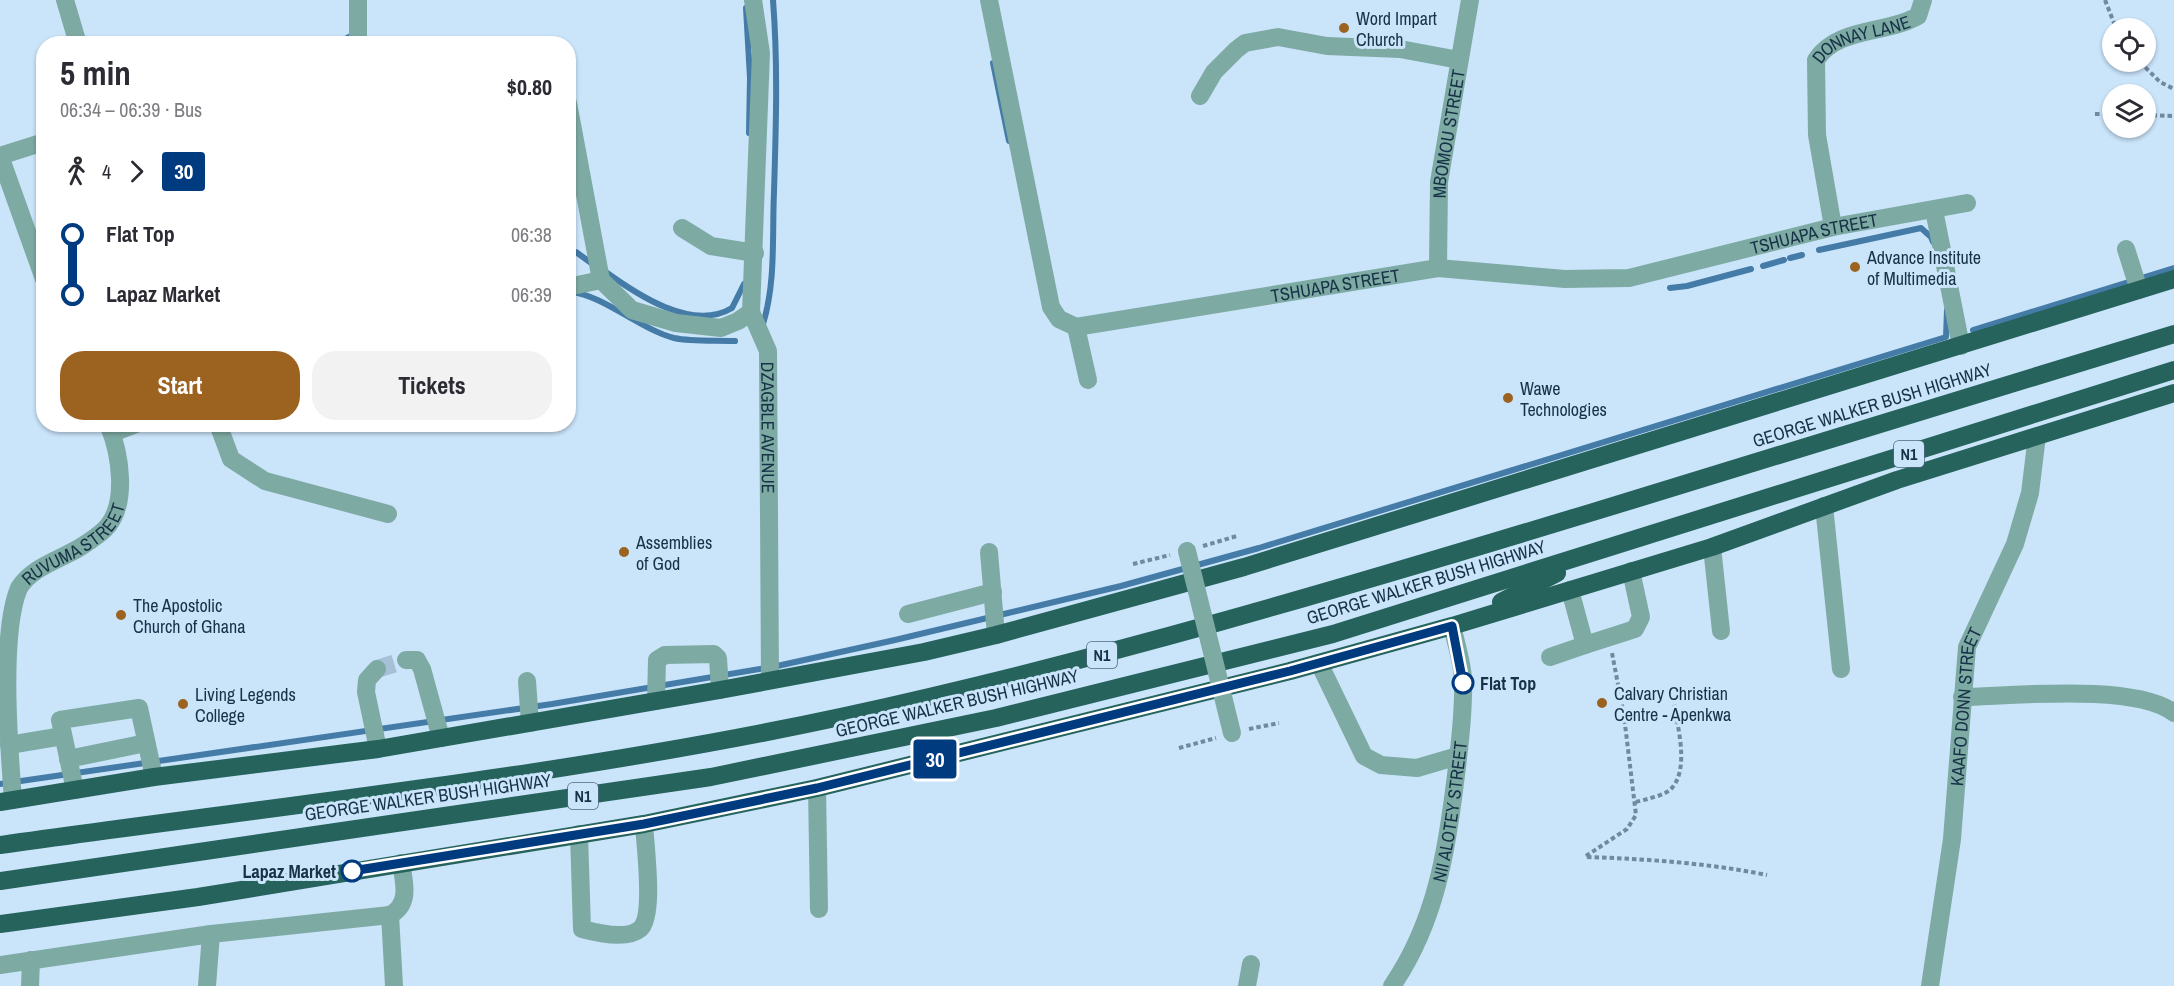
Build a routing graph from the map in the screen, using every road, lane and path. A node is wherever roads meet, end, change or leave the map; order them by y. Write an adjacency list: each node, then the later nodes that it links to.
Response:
1 (65, 0): 9 (street)
2 (358, 0): 10 (street)
3 (753, 0): 27 (street, DZAGBLE AVENUE)
4 (989, 0): 35 (street)
5 (1470, 0): 11 (street, MBOMOU STREET)
6 (1923, 0): 24 (street, DONNAY LANE)
7 (2105, 0): 8 (path)
8 (2112, 18)
9 (76, 36)
10 (355, 36)
11 (1460, 60): 14 (street); 29 (street, MBOMOU STREET)
12 (2150, 72): 13 (path)
13 (2174, 89)
14 (1200, 96)
15 (2096, 114): 16 (path)
16 (2102, 114)
17 (2156, 115): 18 (path)
18 (2174, 116)
19 (36, 145): 21 (street)
20 (576, 147): 31 (street)
21 (0, 156): 28 (street)
22 (1967, 203): 23 (street, TSHUAPA STREET)
23 (1934, 210): 24 (street, TSHUAPA STREET); 37 (street)
24 (1833, 227): 29 (street, TSHUAPA STREET)
25 (682, 228): 27 (street)
26 (2126, 249): 33 (street)
27 (755, 253): 34 (street, DZAGBLE AVENUE)
28 (36, 257)
29 (1438, 268): 35 (street, TSHUAPA STREET)
30 (2174, 279): 33 (highway)
31 (601, 280): 32 (street); 34 (street)
32 (576, 285)
33 (2139, 290): 37 (highway)
34 (751, 312): 65 (street, DZAGBLE AVENUE)
35 (1076, 327): 39 (street)
36 (2174, 334): 88 (highway, GEORGE WALKER BUSH HIGHWAY / N1)
37 (1961, 346): 57 (highway)
38 (2174, 369): 46 (highway, GEORGE WALKER BUSH HIGHWAY / N1)
39 (1088, 380)
40 (2174, 393): 43 (highway)
41 (111, 432): 77 (street, RUVUMA STREET)
42 (221, 432): 45 (street)
43 (2037, 436): 44 (highway); 69 (street, KAAFO DONN STREET)
44 (1824, 506): 47 (highway); 64 (street)
45 (388, 514)
46 (1644, 537): 54 (highway); 56 (highway, GEORGE WALKER BUSH HIGHWAY / N1)
47 (1712, 546): 50 (highway); 55 (street)
48 (1187, 551): 73 (street, bridge)
49 (989, 552): 52 (street)
50 (1631, 572): 51 (highway); 58 (street)
51 (1570, 590): 54 (highway); 59 (street)
52 (993, 592): 53 (street); 57 (street)
53 (908, 614)
54 (1452, 626): 56 (highway); 62 (highway); 79 (street, NII ALOTEY STREET)
55 (1721, 631)
56 (1333, 634): 91 (highway, GEORGE WALKER BUSH HIGHWAY / N1)
57 (996, 635): 65 (highway)
58 (1609, 638): 59 (street); 85 (path)
59 (1585, 645): 60 (street)
60 (1550, 657)
61 (406, 660): 75 (street)
62 (1319, 663): 79 (street); 82 (highway)
63 (377, 669): 78 (street)
64 (1841, 669)
65 (770, 680): 67 (highway)
66 (527, 681): 72 (street)
67 (720, 690): 70 (highway); 70 (street)
68 (1673, 697): 85 (path)
69 (1962, 697): 71 (street); 104 (street, KAAFO DONN STREET)
70 (656, 701): 72 (highway)
71 (2174, 713)
72 (530, 723): 75 (highway)
73 (1232, 733)
74 (63, 736): 76 (street); 77 (street); 80 (street)
75 (441, 738): 78 (highway)
76 (146, 743): 80 (street); 81 (street)
77 (9, 745): 84 (street, RUVUMA STREET)
78 (378, 749): 81 (highway)
79 (1458, 756): 103 (street, NII ALOTEY STREET)
80 (68, 759): 83 (street)
81 (154, 777): 83 (highway)
82 (817, 788): 86 (highway); 92 (street)
83 (75, 790): 84 (highway)
84 (7, 801)
85 (1636, 802): 90 (path)
86 (644, 824): 87 (highway); 87 (street)
87 (579, 834): 89 (highway)
88 (0, 845)
89 (401, 863): 93 (street); 94 (highway)
90 (1767, 875)
91 (0, 881)
92 (819, 909)
93 (390, 915): 95 (street); 101 (street)
94 (0, 924)
95 (211, 934): 96 (street); 100 (street)
96 (31, 960): 98 (street); 99 (street)
97 (1251, 964): 102 (street)
98 (0, 965)
99 (30, 986)
100 (207, 986)
101 (394, 986)
102 (1247, 986)
103 (1392, 986)
104 (1930, 986)

